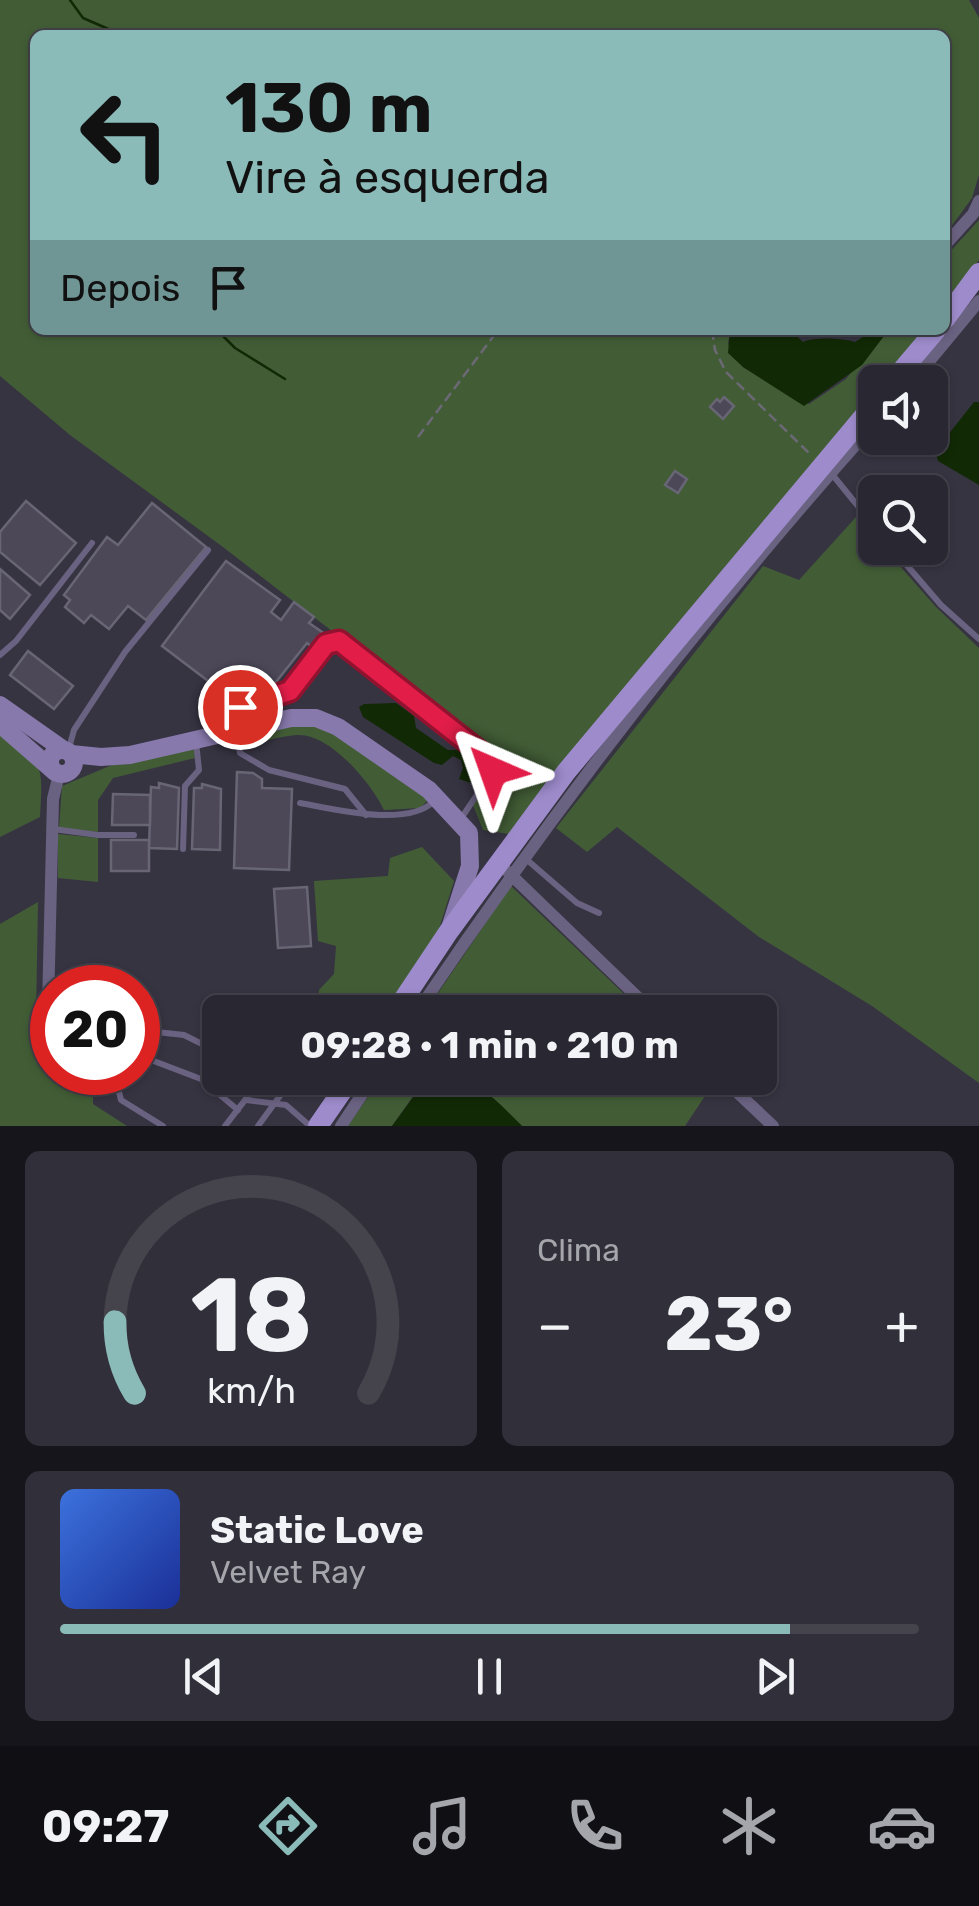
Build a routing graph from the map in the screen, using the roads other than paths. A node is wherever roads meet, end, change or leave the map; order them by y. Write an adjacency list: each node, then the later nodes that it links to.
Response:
1 (979, 202): 2 (street)
2 (950, 240)
3 (979, 272): 5 (main road)
4 (979, 302): 8 (street)
5 (950, 312)
6 (932, 335): 7 (main road)
7 (906, 365)
8 (926, 365)
9 (858, 427): 11 (main road)
10 (858, 440): 11 (street)
11 (827, 469): 12 (lane); 32 (main road)
12 (858, 506)
13 (92, 543): 17 (lane)
14 (208, 550): 22 (lane)
15 (907, 565): 16 (lane)
16 (979, 639)
17 (0, 655)
18 (0, 705): 22 (street)
19 (0, 724): 24 (street)
20 (236, 730): 21 (street); 25 (street); 27 (lane); 28 (lane)
21 (196, 739): 23 (street); 31 (lane)
22 (68, 751): 23 (street); 24 (street)
23 (130, 755): 24 (street)
24 (59, 774): 29 (street)
25 (437, 798): 27 (lane); 28 (street)
26 (300, 803): 27 (lane)
27 (366, 814)
28 (460, 820): 34 (street)
29 (52, 829): 30 (lane); 35 (street)
30 (134, 835)
31 (184, 849)
32 (510, 861): 33 (lane); 34 (main road); 38 (street)
33 (599, 913)
34 (457, 936): 36 (main road); 37 (street)
35 (49, 965)
36 (409, 995)
37 (426, 995)
38 (637, 995)
39 (160, 1032): 40 (lane)
40 (202, 1044)
41 (160, 1062): 42 (lane)
42 (202, 1081)
43 (121, 1095): 53 (lane)
44 (222, 1095): 52 (lane)
45 (250, 1095): 50 (lane)
46 (281, 1095): 51 (lane)
47 (338, 1095): 56 (main road)
48 (362, 1095): 57 (street)
49 (740, 1095): 58 (street)
50 (246, 1100): 51 (lane); 52 (lane)
51 (275, 1103): 55 (lane); 56 (lane)
52 (238, 1110): 54 (lane)
53 (163, 1126)
54 (225, 1126)
55 (258, 1126)
56 (314, 1126)
57 (341, 1126)
58 (773, 1126)

